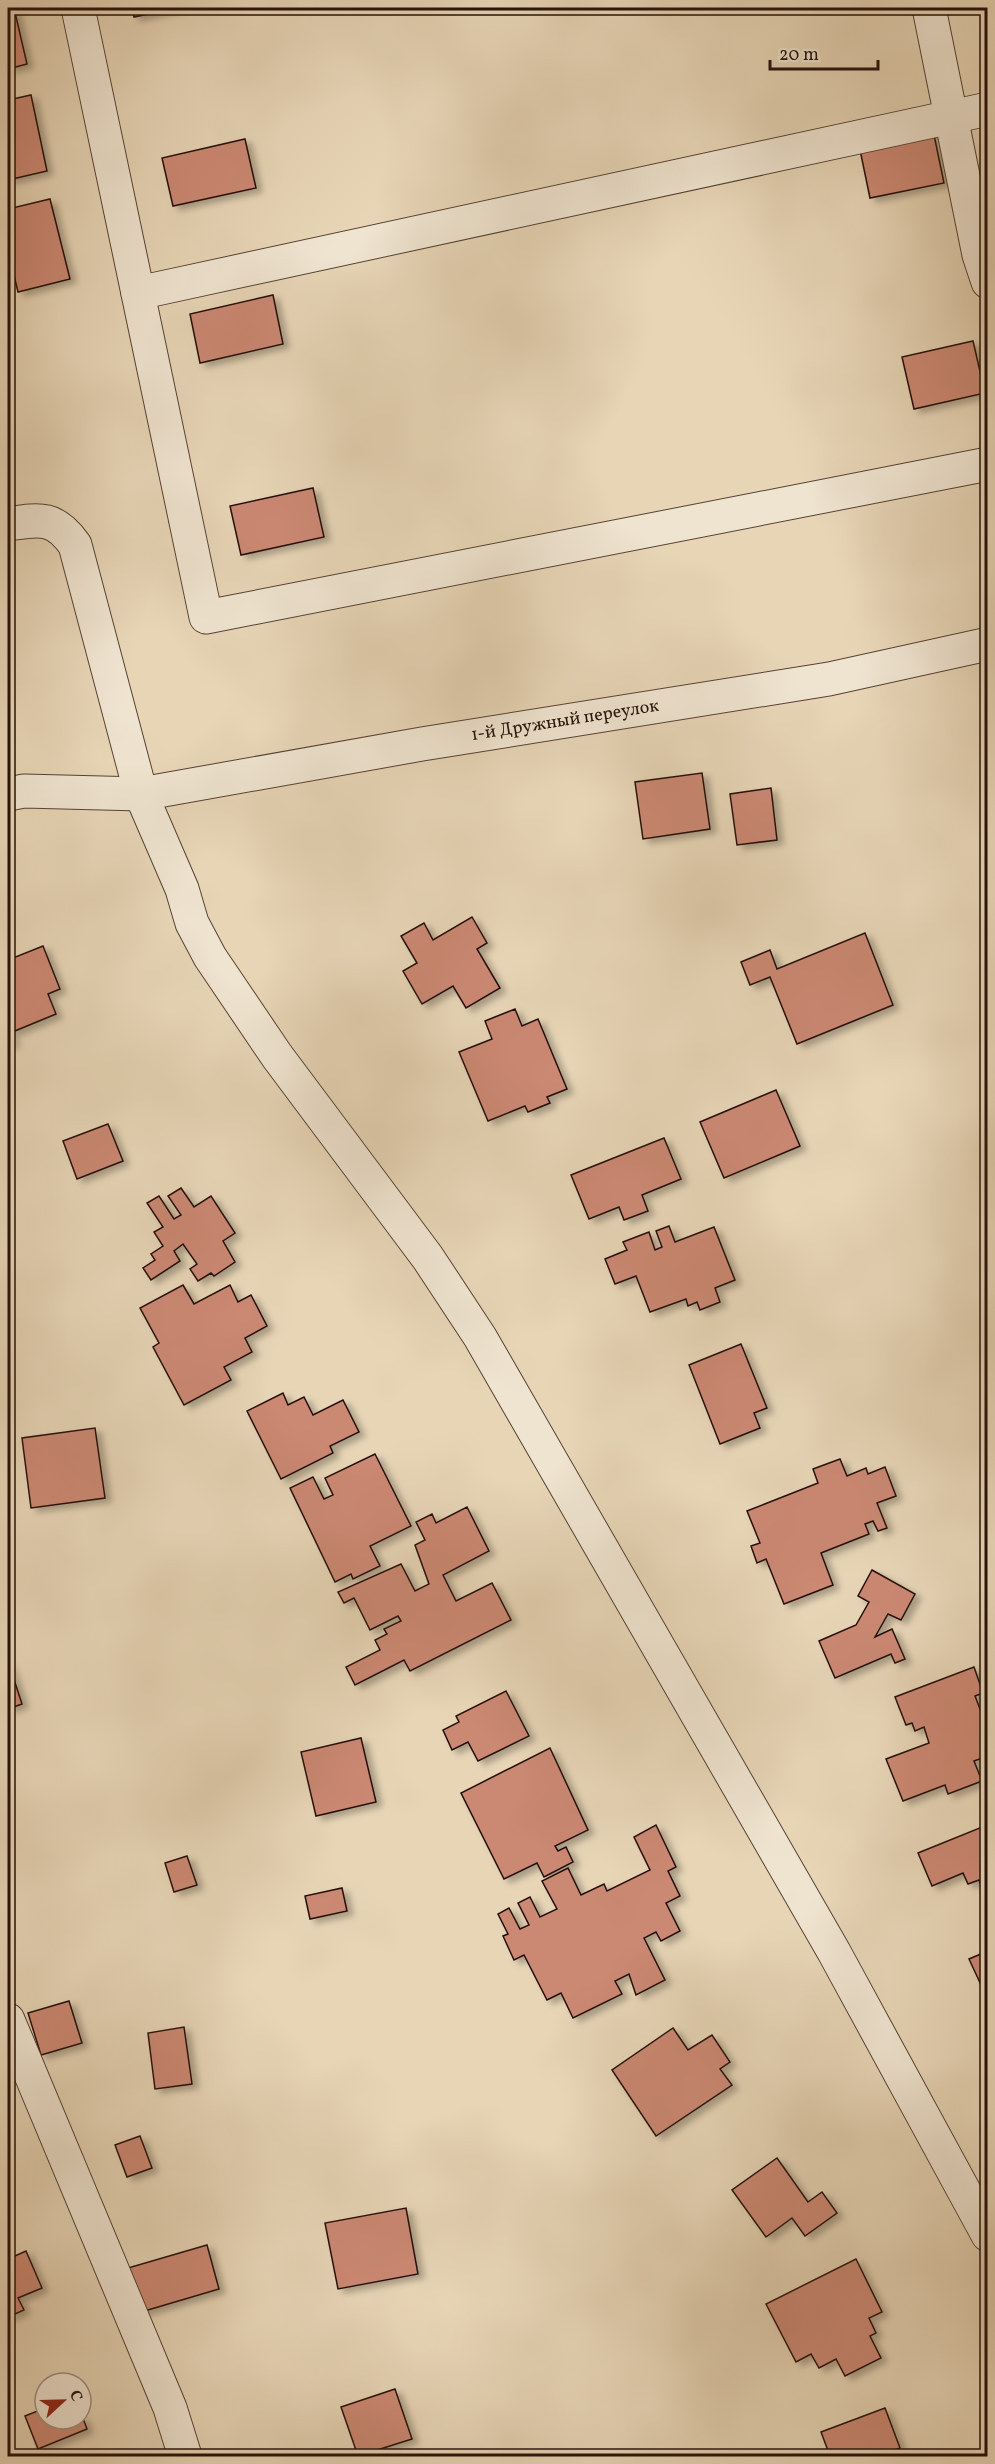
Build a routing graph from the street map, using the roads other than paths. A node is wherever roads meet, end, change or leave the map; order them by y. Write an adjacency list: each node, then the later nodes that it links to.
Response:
1 (78, 8): 6 (street)
2 (929, 8): 4 (street)
3 (987, 109): 4 (street)
4 (950, 116): 5 (street); 6 (street)
5 (987, 282)
6 (138, 293): 7 (street)
7 (987, 464)
8 (8, 524): 11 (street)
9 (987, 644): 11 (street, 1-й Дружный переулок)
10 (8, 794): 11 (street, 1-й Дружный переулок)
11 (141, 794): 13 (street)
12 (8, 2020): 14 (street)
13 (987, 2235)
14 (184, 2457)

